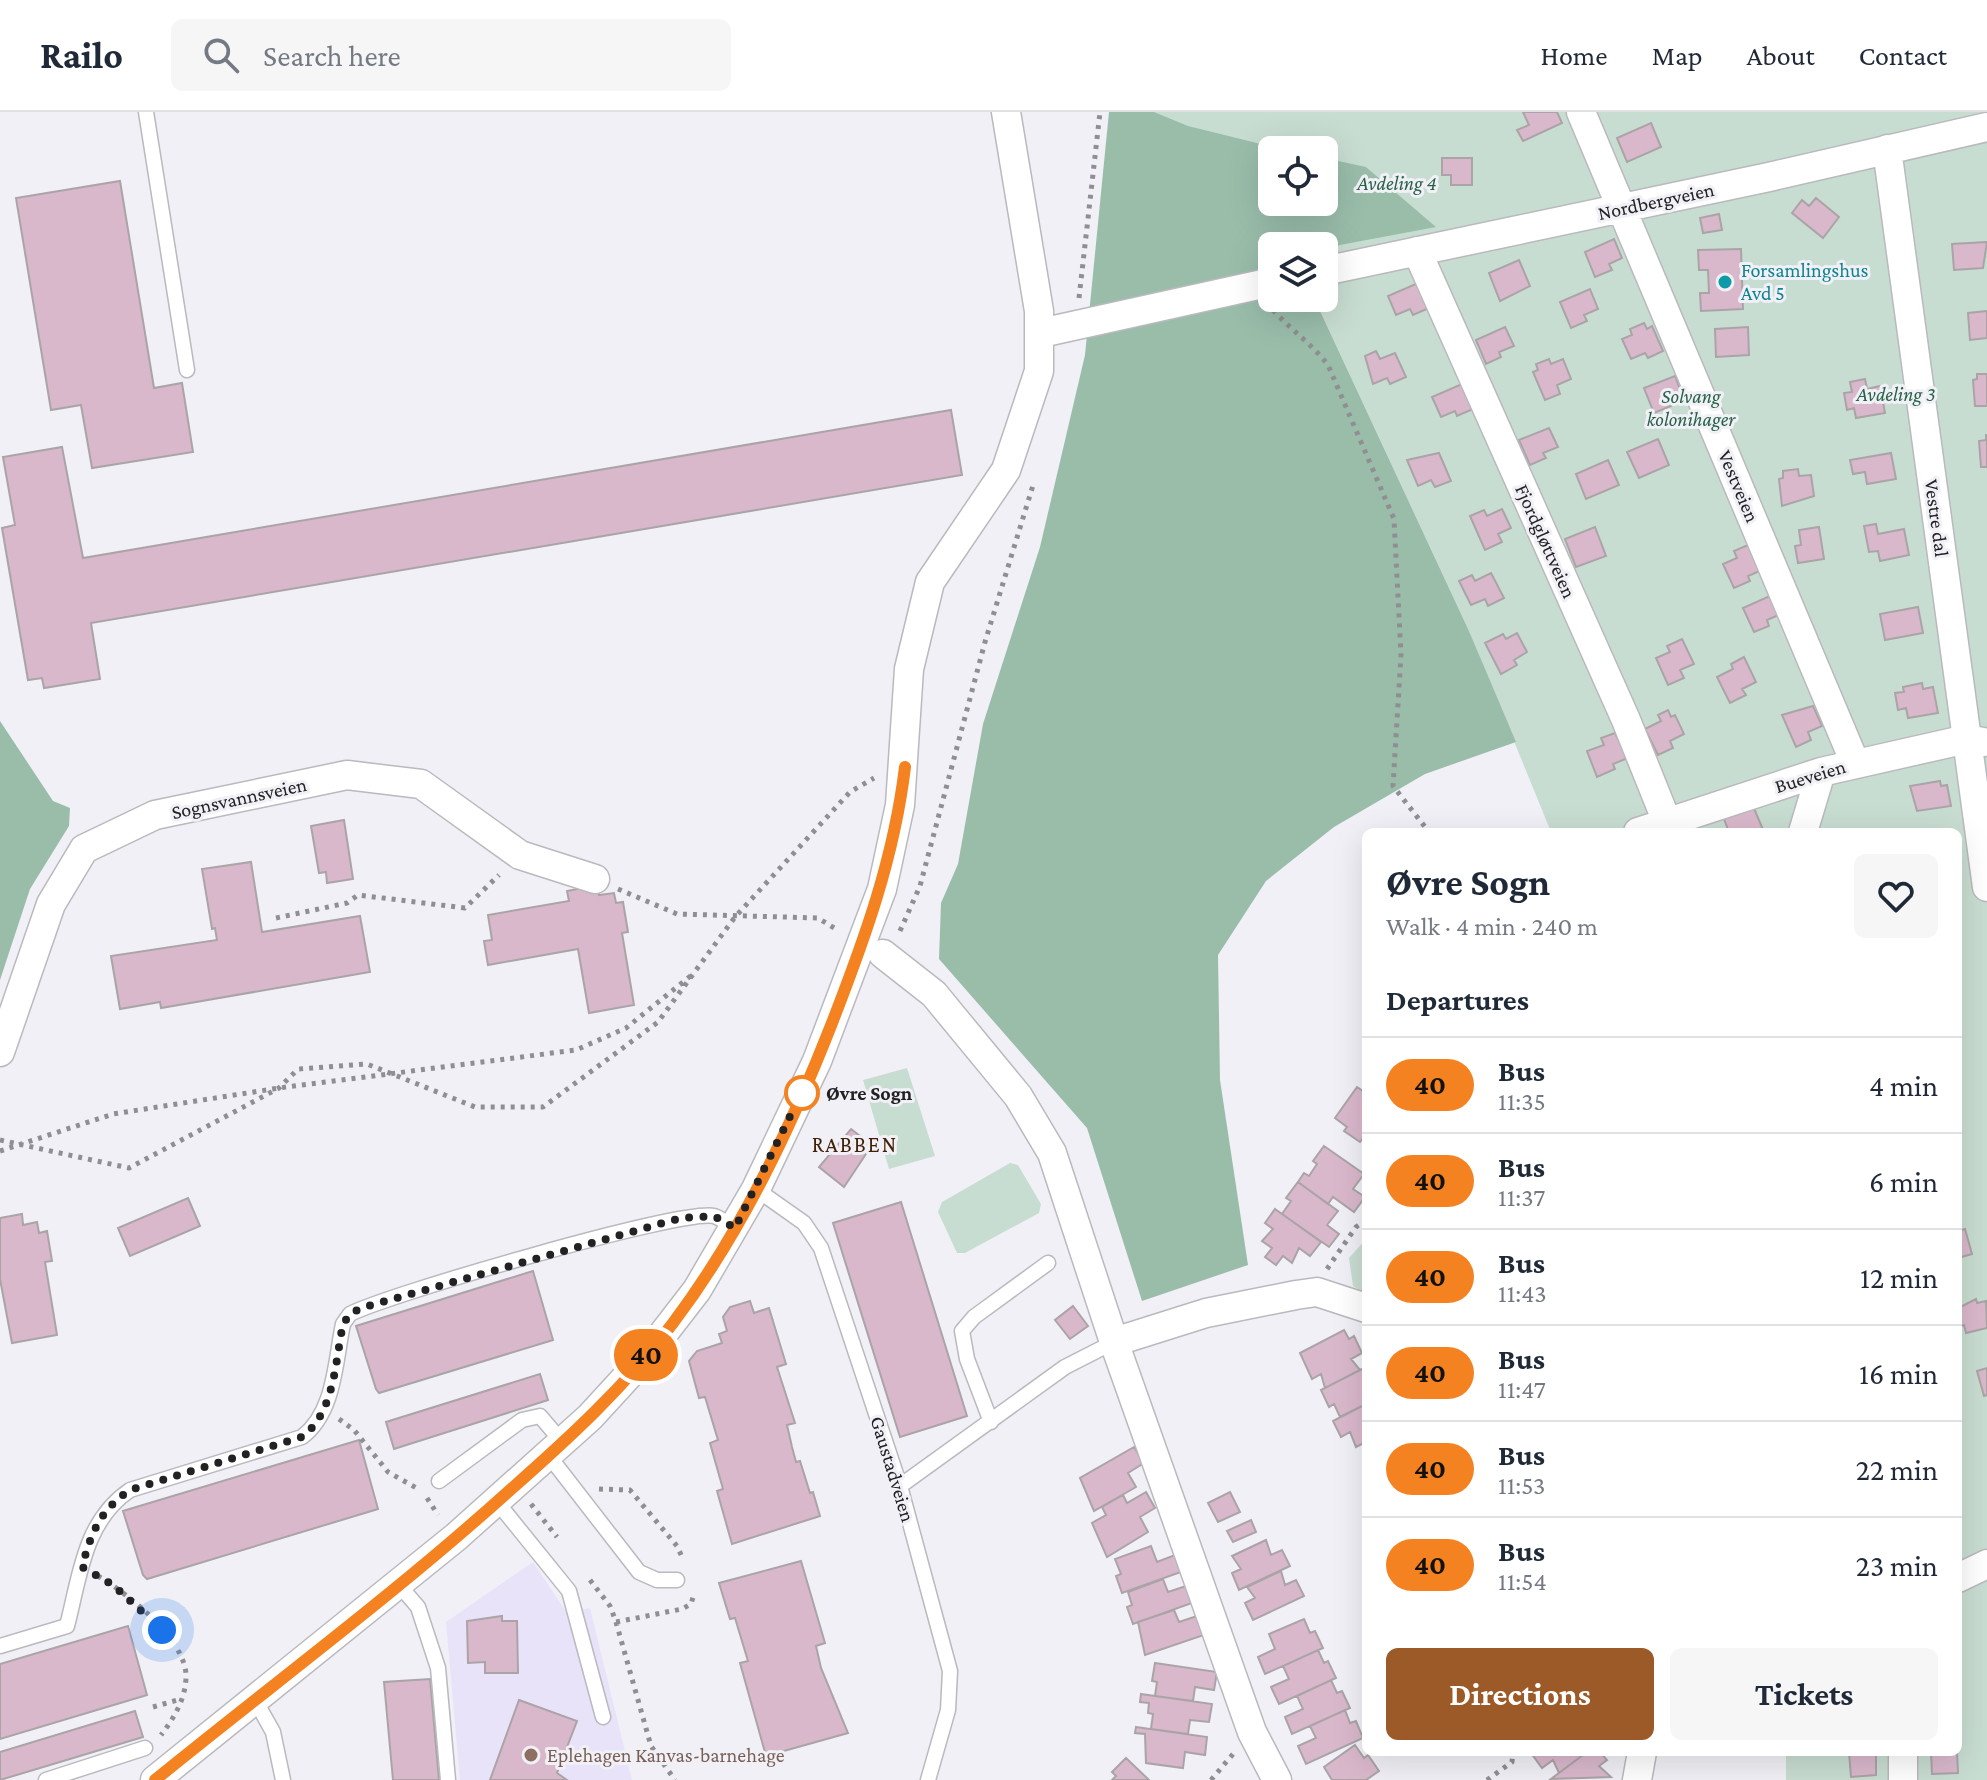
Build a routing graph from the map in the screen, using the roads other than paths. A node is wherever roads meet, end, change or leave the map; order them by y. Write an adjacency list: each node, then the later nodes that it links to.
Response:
1 (146, 112): 11 (lane)
2 (1006, 112): 10 (street)
3 (1581, 112): 6 (street, Vestveien)
4 (1987, 127): 5 (street, Nordbergveien)
5 (1887, 149): 6 (street, Nordbergveien); 12 (street, Vestre dal)
6 (1623, 208): 7 (street, Nordbergveien); 13 (street, Vestveien)
7 (1417, 251): 8 (street, Nordbergveien); 15 (street, Fjordgløttveien)
8 (1338, 268)
9 (1258, 286): 10 (street)
10 (1041, 333): 19 (street)
11 (187, 370)
12 (1977, 741): 13 (street, Bueveien); 18 (street, Vestre dal)
13 (1855, 763): 14 (street, Bueveien)
14 (1821, 772): 15 (street, Bueveien); 16 (street)
15 (1668, 828)
16 (1804, 828)
17 (595, 879): 20 (street, Sognsvannsveien)
18 (1987, 887)
19 (872, 950): 21 (street); 25 (street)
20 (0, 1052)
21 (756, 1189): 22 (street); 29 (lane, Gaustadveien)
22 (735, 1228): 27 (street); 35 (lane)
23 (1048, 1263): 26 (lane)
24 (1362, 1307): 25 (street)
25 (1114, 1342): 26 (lane); 45 (street)
26 (991, 1422): 29 (lane)
27 (556, 1449): 28 (lane); 30 (street); 33 (lane)
28 (439, 1481)
29 (900, 1486): 44 (lane, Gaustadveien)
30 (497, 1502): 34 (street); 37 (lane)
31 (1987, 1564): 32 (street)
32 (1962, 1576)
33 (677, 1580)
34 (399, 1585): 36 (street); 43 (lane)
35 (0, 1646)
36 (255, 1700): 41 (street); 42 (lane)
37 (603, 1717)
38 (145, 1748): 40 (lane)
39 (1903, 1756): 46 (street)
40 (46, 1780)
41 (155, 1780)
42 (283, 1780)
43 (448, 1780)
44 (928, 1780)
45 (1277, 1780)
46 (1903, 1780)

